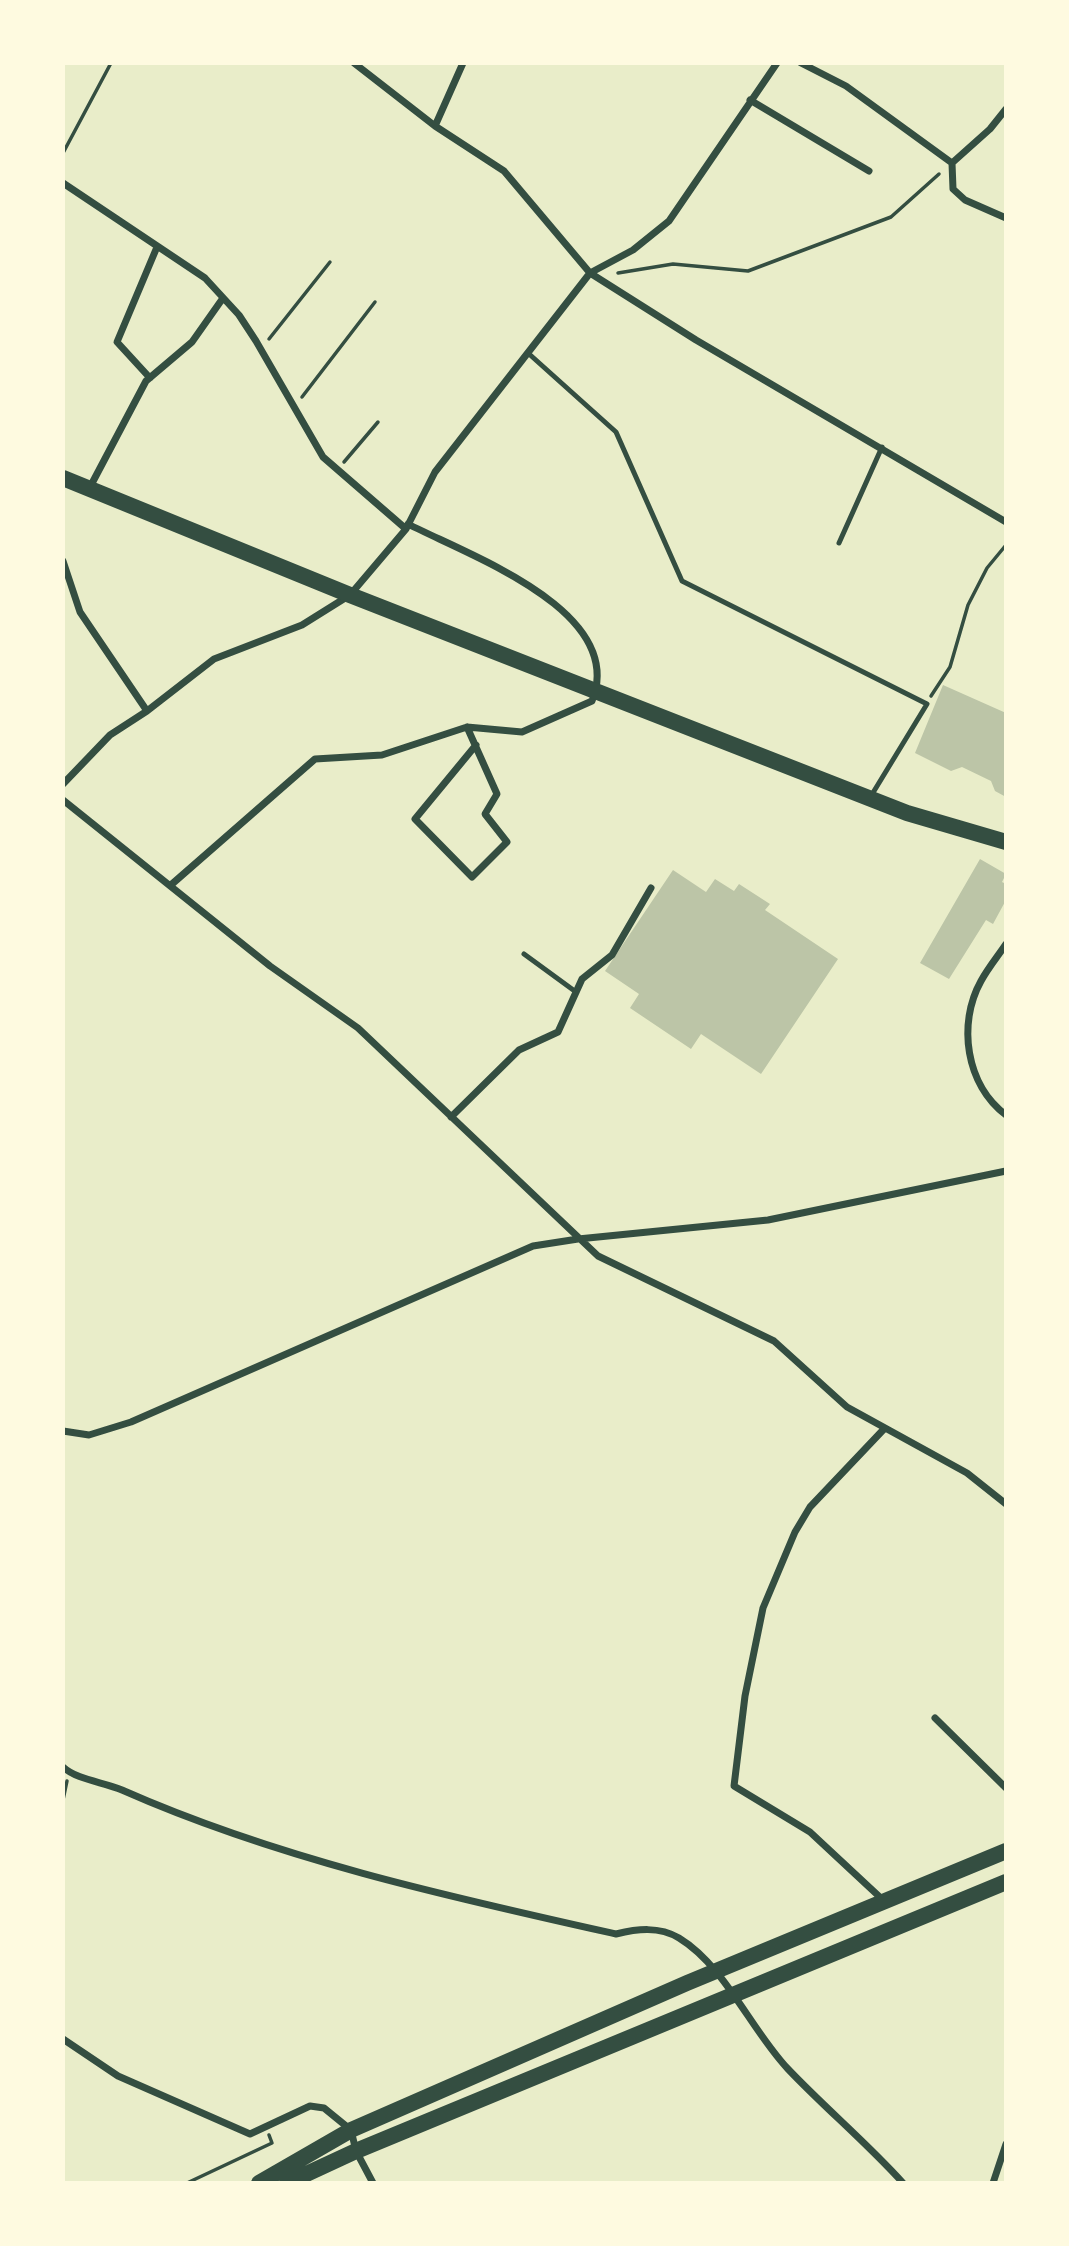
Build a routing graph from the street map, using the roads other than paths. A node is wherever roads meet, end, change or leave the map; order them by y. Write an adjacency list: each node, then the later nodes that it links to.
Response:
1 (354, 63): 7 (street)
2 (463, 63): 7 (street)
3 (777, 63): 5 (street)
4 (801, 63): 8 (street)
5 (750, 100): 9 (street); 13 (street)
6 (1006, 109): 8 (street)
7 (435, 126): 13 (street)
8 (951, 163): 11 (street)
9 (869, 171)
10 (63, 183): 12 (street)
11 (1006, 218)
12 (157, 247): 14 (street); 16 (street)
13 (590, 273): 15 (street); 17 (street)
14 (223, 298): 16 (street); 21 (street)
15 (528, 353): 21 (street); 30 (lane)
16 (150, 378): 19 (street)
17 (882, 447): 20 (street); 22 (lane)
18 (63, 478): 19 (main road)
19 (89, 489): 24 (main road)
20 (1006, 522)
21 (407, 526): 24 (street); 25 (street)
22 (839, 543)
23 (63, 561): 26 (street)
24 (350, 595): 25 (main road); 26 (street)
25 (596, 691): 27 (street); 30 (main road)
26 (147, 711): 29 (street)
27 (467, 727): 28 (street); 33 (street)
28 (476, 746): 28 (street)
29 (63, 783)
30 (869, 799): 32 (main road)
31 (63, 800): 33 (street)
32 (1006, 842)
33 (172, 884): 39 (street)
34 (652, 888): 37 (street)
35 (1006, 944): 38 (street)
36 (524, 954): 37 (lane)
37 (576, 992): 39 (street)
38 (1006, 1115)
39 (451, 1116): 41 (street)
40 (1006, 1171): 41 (street)
41 (578, 1238): 42 (street); 43 (street)
42 (884, 1429): 44 (street); 50 (street)
43 (63, 1431)
44 (1006, 1504)
45 (935, 1718): 47 (street)
46 (66, 1770): 51 (street)
47 (1006, 1788)
48 (1006, 1851): 50 (main road)
49 (1006, 1882): 52 (main road)
50 (884, 1901): 51 (main road)
51 (714, 1971): 52 (street); 54 (main road)
52 (731, 1995): 56 (main road); 60 (street)
53 (63, 2039): 54 (street)
54 (351, 2130): 56 (street); 57 (main road)
55 (1006, 2144): 61 (street)
56 (356, 2151): 58 (main road); 59 (street)
57 (259, 2183)
58 (287, 2183)
59 (373, 2183)
60 (903, 2183)
61 (993, 2183)

